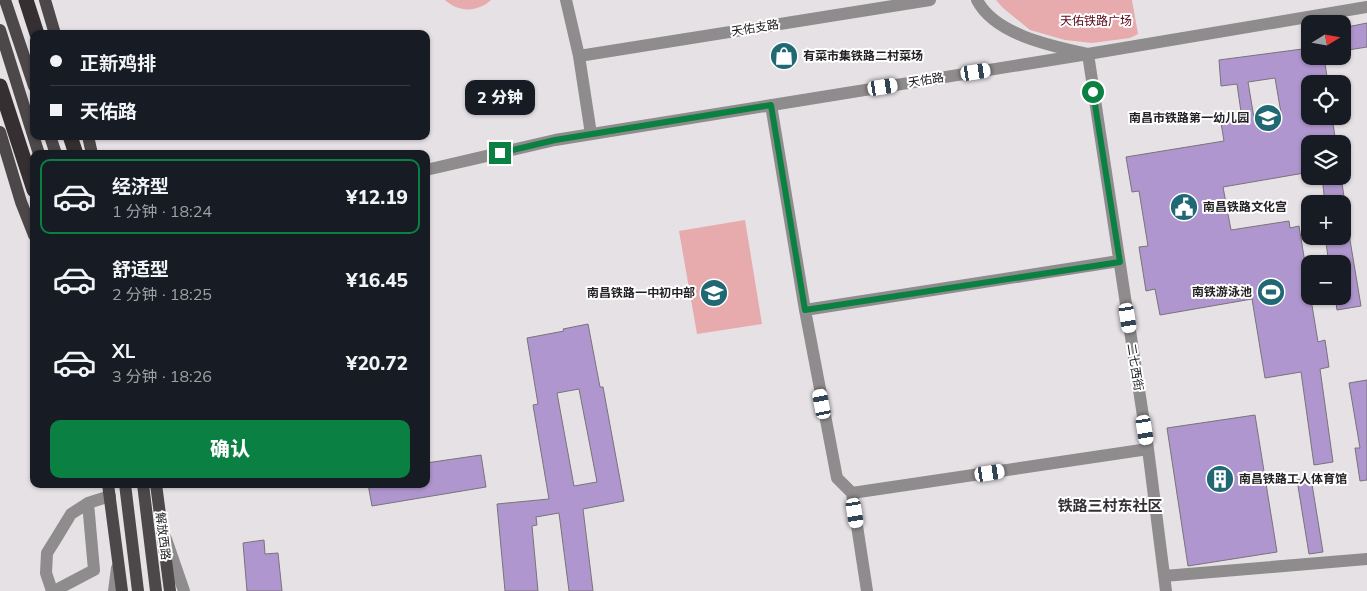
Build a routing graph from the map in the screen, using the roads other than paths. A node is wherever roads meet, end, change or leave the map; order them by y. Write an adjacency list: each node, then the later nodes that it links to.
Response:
1 (5, 0): 13 (main road)
2 (26, 0): 9 (highway)
3 (45, 0): 10 (main road)
4 (566, 0): 12 (street)
5 (930, 0): 12 (street, 天佑支路)
6 (976, 0): 11 (street)
7 (1367, 7): 11 (street, 天佑路)
8 (0, 30): 16 (main road)
9 (36, 30)
10 (55, 30)
11 (1088, 54): 15 (street, 天佑路); 22 (street, 二七西街)
12 (579, 56): 18 (street)
13 (30, 74)
14 (0, 86): 20 (highway)
15 (771, 105): 18 (street, 天佑路); 23 (street)
16 (30, 125)
17 (0, 132): 21 (main road)
18 (591, 134): 19 (street, 天佑路)
19 (430, 169)
20 (30, 178)
21 (30, 225)
22 (1120, 262): 23 (street); 24 (street, 二七西街)
23 (805, 310): 29 (street)
24 (1148, 449): 29 (street); 34 (street, 二七西街)
25 (125, 488): 38 (main road)
26 (143, 488): 39 (main road, 解放西路)
27 (157, 488): 31 (main road)
28 (109, 490): 30 (street); 32 (main road)
29 (852, 494): 42 (street)
30 (88, 503): 35 (street); 35 (street)
31 (163, 533): 40 (main road); 41 (street)
32 (118, 556): 36 (street); 37 (main road)
33 (1367, 559): 34 (street)
34 (1164, 576): 43 (street, 二七西街)
35 (53, 591)
36 (114, 591)
37 (122, 591)
38 (138, 591)
39 (156, 591)
40 (170, 591)
41 (184, 591)
42 (867, 591)
43 (1166, 591)

